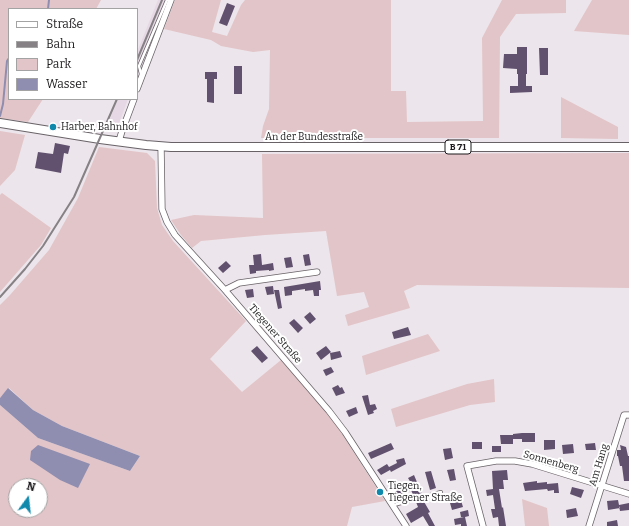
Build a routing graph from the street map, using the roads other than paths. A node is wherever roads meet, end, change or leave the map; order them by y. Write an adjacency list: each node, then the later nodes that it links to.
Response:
1 (167, 0): 3 (lane)
2 (171, 0): 3 (street)
3 (142, 77): 4 (street)
4 (138, 87)
5 (134, 100): 7 (street)
6 (3, 123): 7 (main road, An der Bundesstraße / B 71)
7 (119, 142): 8 (main road, An der Bundesstraße / B 71)
8 (161, 146): 9 (main road, An der Bundesstraße / B 71); 11 (street, Tiegener Straße)
9 (629, 147)
10 (317, 272): 11 (street)
11 (225, 290): 16 (street, Tiegener Straße)
12 (629, 415): 13 (street, Am Hang)
13 (602, 486): 15 (street, Sonnenberg); 18 (street, Sonnenberg); 19 (street, Am Hang)
14 (441, 492): 16 (lane)
15 (629, 494)
16 (393, 506): 17 (street, Tiegener Straße)
17 (406, 526)
18 (483, 526)
19 (589, 526)

